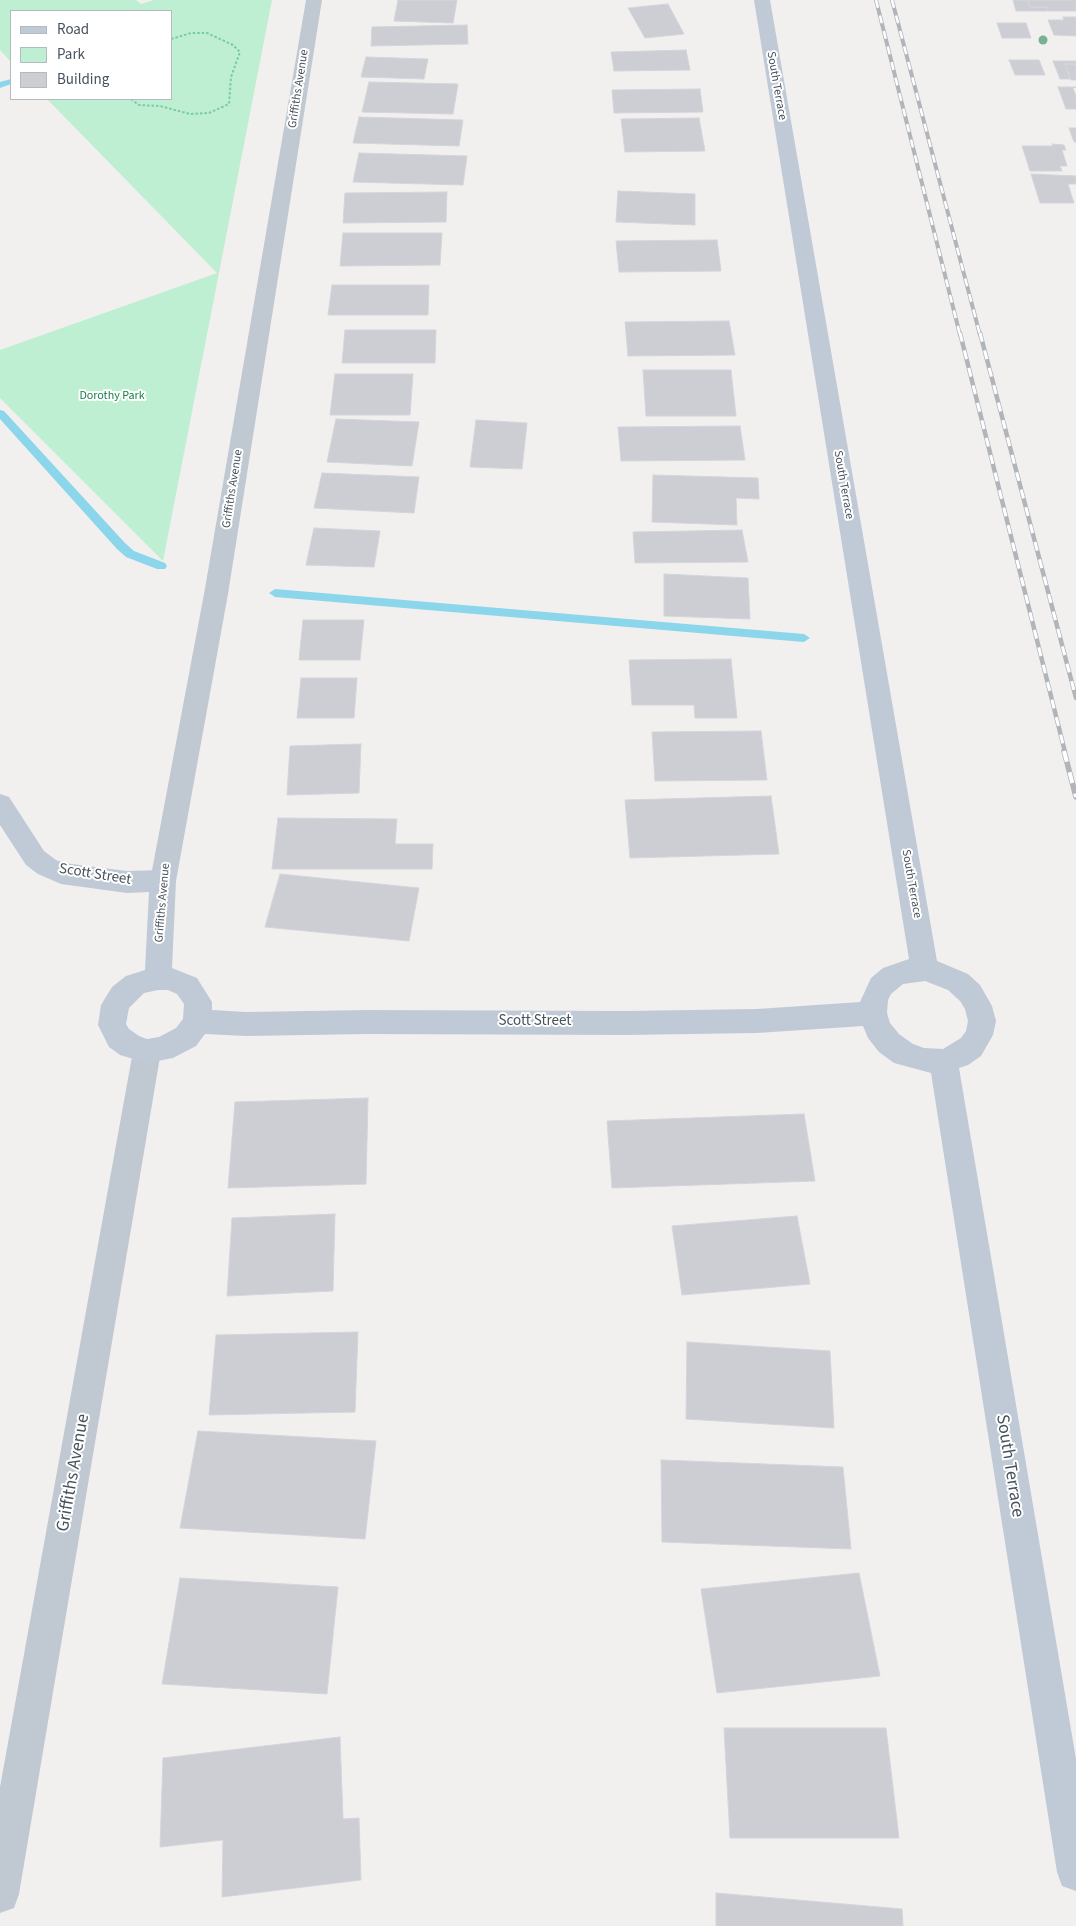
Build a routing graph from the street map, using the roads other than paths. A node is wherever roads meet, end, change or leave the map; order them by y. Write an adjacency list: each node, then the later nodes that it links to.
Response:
1 (314, 0): 4 (street, Griffiths Avenue)
2 (762, 0): 5 (street, South Terrace)
3 (0, 804): 4 (street, Scott Street)
4 (163, 882): 6 (street, Griffiths Avenue)
5 (925, 970): 7 (street); 10 (street)
6 (158, 978): 8 (street); 9 (street)
7 (873, 1013): 8 (street, Scott Street); 10 (street)
8 (196, 1021): 9 (street)
9 (146, 1051): 12 (street, Griffiths Avenue)
10 (943, 1060): 11 (street, South Terrace)
11 (1076, 1872)
12 (0, 1894)

